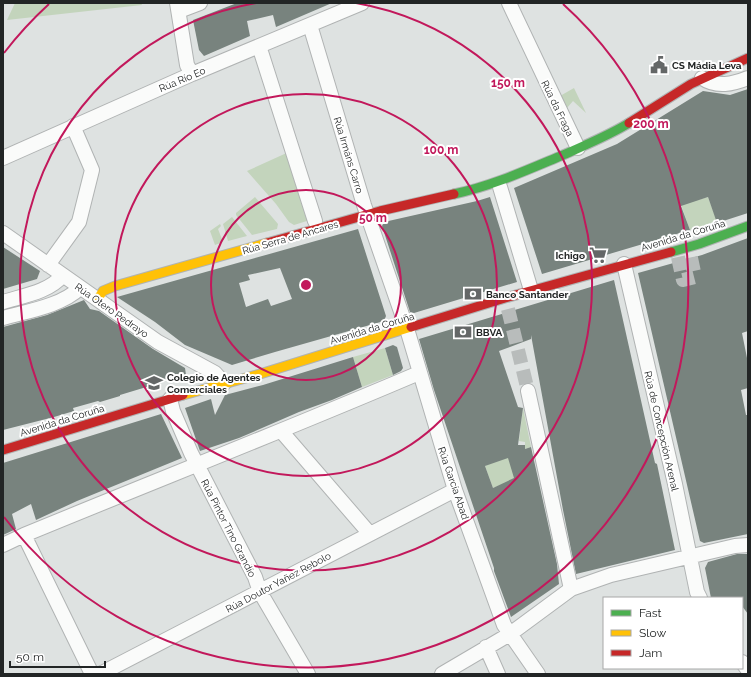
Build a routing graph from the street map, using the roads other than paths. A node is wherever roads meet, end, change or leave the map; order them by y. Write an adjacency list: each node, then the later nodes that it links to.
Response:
1 (200, 3): 4 (street)
2 (362, 3): 5 (street, Rúa Río Eo)
3 (509, 3): 12 (street, Rúa da Fraga)
4 (178, 7): 8 (street)
5 (310, 25): 8 (street, Rúa Río Eo); 15 (street, Rúa Irmáns Carro)
6 (261, 52): 16 (street)
7 (748, 58): 9 (street, Rúa Serra de Ancares)
8 (192, 74): 11 (street, Rúa Río Eo)
9 (702, 78): 10 (street); 12 (street, Rúa Serra de Ancares)
10 (748, 78)
11 (73, 126): 13 (street, Rúa Río Eo); 20 (street)
12 (578, 148): 15 (street, Rúa Serra de Ancares)
13 (3, 158)
14 (500, 187): 23 (street)
15 (368, 215): 24 (street, Rúa Serra de Ancares); 27 (street, Rúa Irmáns Carro)
16 (315, 221)
17 (748, 226): 19 (street, Avenida da Coruña)
18 (3, 233): 20 (street, Rúa Otero Pedrayo)
19 (624, 264): 23 (street, Avenida da Coruña); 40 (street, Rúa de Concepción Arenal)
20 (48, 265): 21 (street, Rúa Otero Pedrayo)
21 (62, 276): 22 (street, Rúa Otero Pedrayo); 25 (street)
22 (80, 288): 24 (street, Rúa Otero Pedrayo); 26 (street)
23 (531, 290): 27 (street, Avenida da Coruña)
24 (97, 300): 29 (street, Rúa Otero Pedrayo)
25 (3, 302)
26 (3, 318)
27 (406, 329): 28 (street, Rúa García Abad); 29 (street, Avenida da Coruña)
28 (419, 374): 32 (street); 35 (street, Rúa García Abad)
29 (224, 383): 31 (street, Avenida da Coruña)
30 (528, 391): 41 (street)
31 (170, 399): 33 (street, Avenida da Coruña); 34 (street, Rúa Pintor Tino Grandío)
32 (282, 432): 34 (street); 36 (street)
33 (3, 450)
34 (197, 464): 37 (street); 42 (street, Rúa Pintor Tino Grandío)
35 (455, 490): 36 (street, Rúa Doutor Yañez Rebolo); 44 (street, Rúa García Abad)
36 (370, 534): 42 (street, Rúa Doutor Yañez Rebolo)
37 (24, 535): 38 (street); 46 (street)
38 (3, 545)
39 (748, 545): 40 (street)
40 (690, 557): 41 (street); 43 (street, Rúa de Concepción Arenal)
41 (571, 589): 44 (street)
42 (260, 592): 47 (street, Rúa Doutor Yañez Rebolo); 48 (street, Rúa Pintor Tino Grandío)
43 (700, 597)
44 (510, 634): 45 (street); 51 (street, Rúa García Abad)
45 (486, 647): 49 (street); 50 (street)
46 (92, 674)
47 (100, 674)
48 (308, 674)
49 (442, 674)
50 (498, 674)
51 (538, 674)

